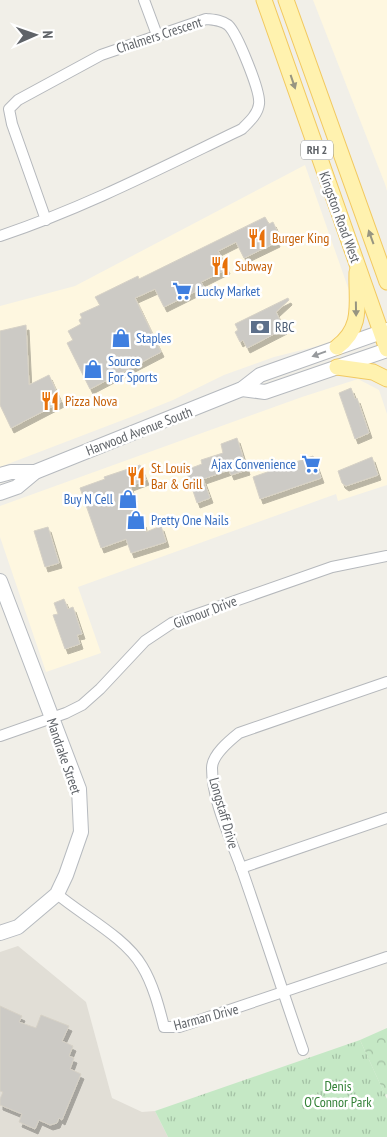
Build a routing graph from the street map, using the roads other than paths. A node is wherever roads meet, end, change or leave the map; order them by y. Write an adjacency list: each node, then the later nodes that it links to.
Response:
1 (144, 0): 4 (street)
2 (264, 0): 7 (main road, Kingston Road West / RH 2, one-way to 7)
3 (286, 0): 8 (main road, Kingston Road West / RH 2, one-way to 3)
4 (157, 35): 5 (street, Chalmers Crescent); 5 (street, Chalmers Crescent)
5 (46, 220): 6 (street, Chalmers Crescent)
6 (0, 236)
7 (357, 263): 9 (main road, Kingston Road West / RH 2); 10 (main road, one-way to 10)
8 (387, 282)
9 (384, 331): 10 (main road, Harwood Avenue South); 11 (main road, Kingston Road West / RH 2)
10 (337, 347): 14 (main road, Harwood Avenue South, one-way to 14)
11 (387, 350): 12 (main road, Harwood Avenue South)
12 (338, 367): 13 (main road); 14 (main road, Harwood Avenue South)
13 (387, 379)
14 (242, 389): 15 (main road, Harwood Avenue South)
15 (35, 472): 16 (main road, Harwood Avenue South); 17 (main road, Harwood Avenue South)
16 (0, 475)
17 (0, 493)
18 (387, 556): 21 (street, Gilmour Drive)
19 (0, 581): 21 (main road, Mandrake Street)
20 (387, 682): 24 (street, Longstaff Drive)
21 (51, 718): 22 (street, Gilmour Drive); 25 (main road, Mandrake Street)
22 (0, 736)
23 (387, 818): 24 (street)
24 (242, 868): 28 (street, Longstaff Drive)
25 (58, 894): 26 (main road, Mandrake Street); 28 (street, Harman Drive)
26 (0, 933)
27 (387, 957): 28 (street, Harman Drive)
28 (283, 994): 29 (street, Longstaff Drive)
29 (303, 1050)

